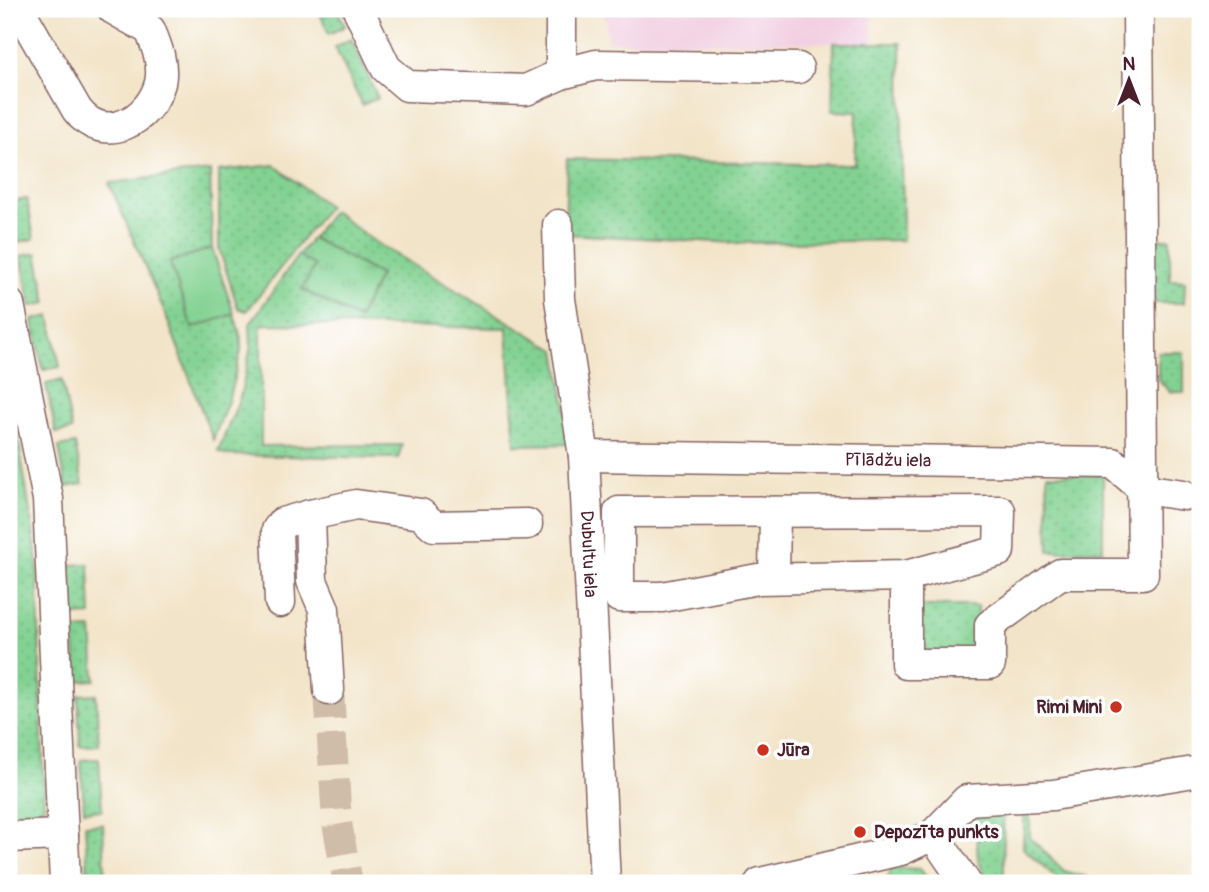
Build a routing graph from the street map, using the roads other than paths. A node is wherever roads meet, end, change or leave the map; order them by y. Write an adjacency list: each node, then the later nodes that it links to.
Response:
1 (19, 9): 2 (street)
2 (113, 9)
3 (358, 9): 7 (street)
4 (561, 9): 7 (street)
5 (1138, 9): 12 (street)
6 (799, 68): 7 (street)
7 (561, 74)
8 (558, 225): 11 (street, Dubultu iela)
9 (9, 304): 10 (street)
10 (15, 368): 22 (street)
11 (584, 456): 12 (street, Pīlādžu iela); 26 (street, Dubultu iela)
12 (1143, 489): 13 (street); 17 (street)
13 (1184, 495)
14 (775, 512): 17 (street); 18 (street); 18 (street)
15 (310, 515): 16 (street); 19 (street); 20 (street)
16 (527, 524)
17 (906, 576): 18 (street)
18 (774, 579)
19 (280, 602)
20 (330, 691)
21 (1200, 771): 23 (street)
22 (63, 835): 24 (street); 25 (street)
23 (933, 835): 27 (street); 28 (street)
24 (9, 837)
25 (65, 883)
26 (605, 883)
27 (760, 883)
28 (966, 883)

